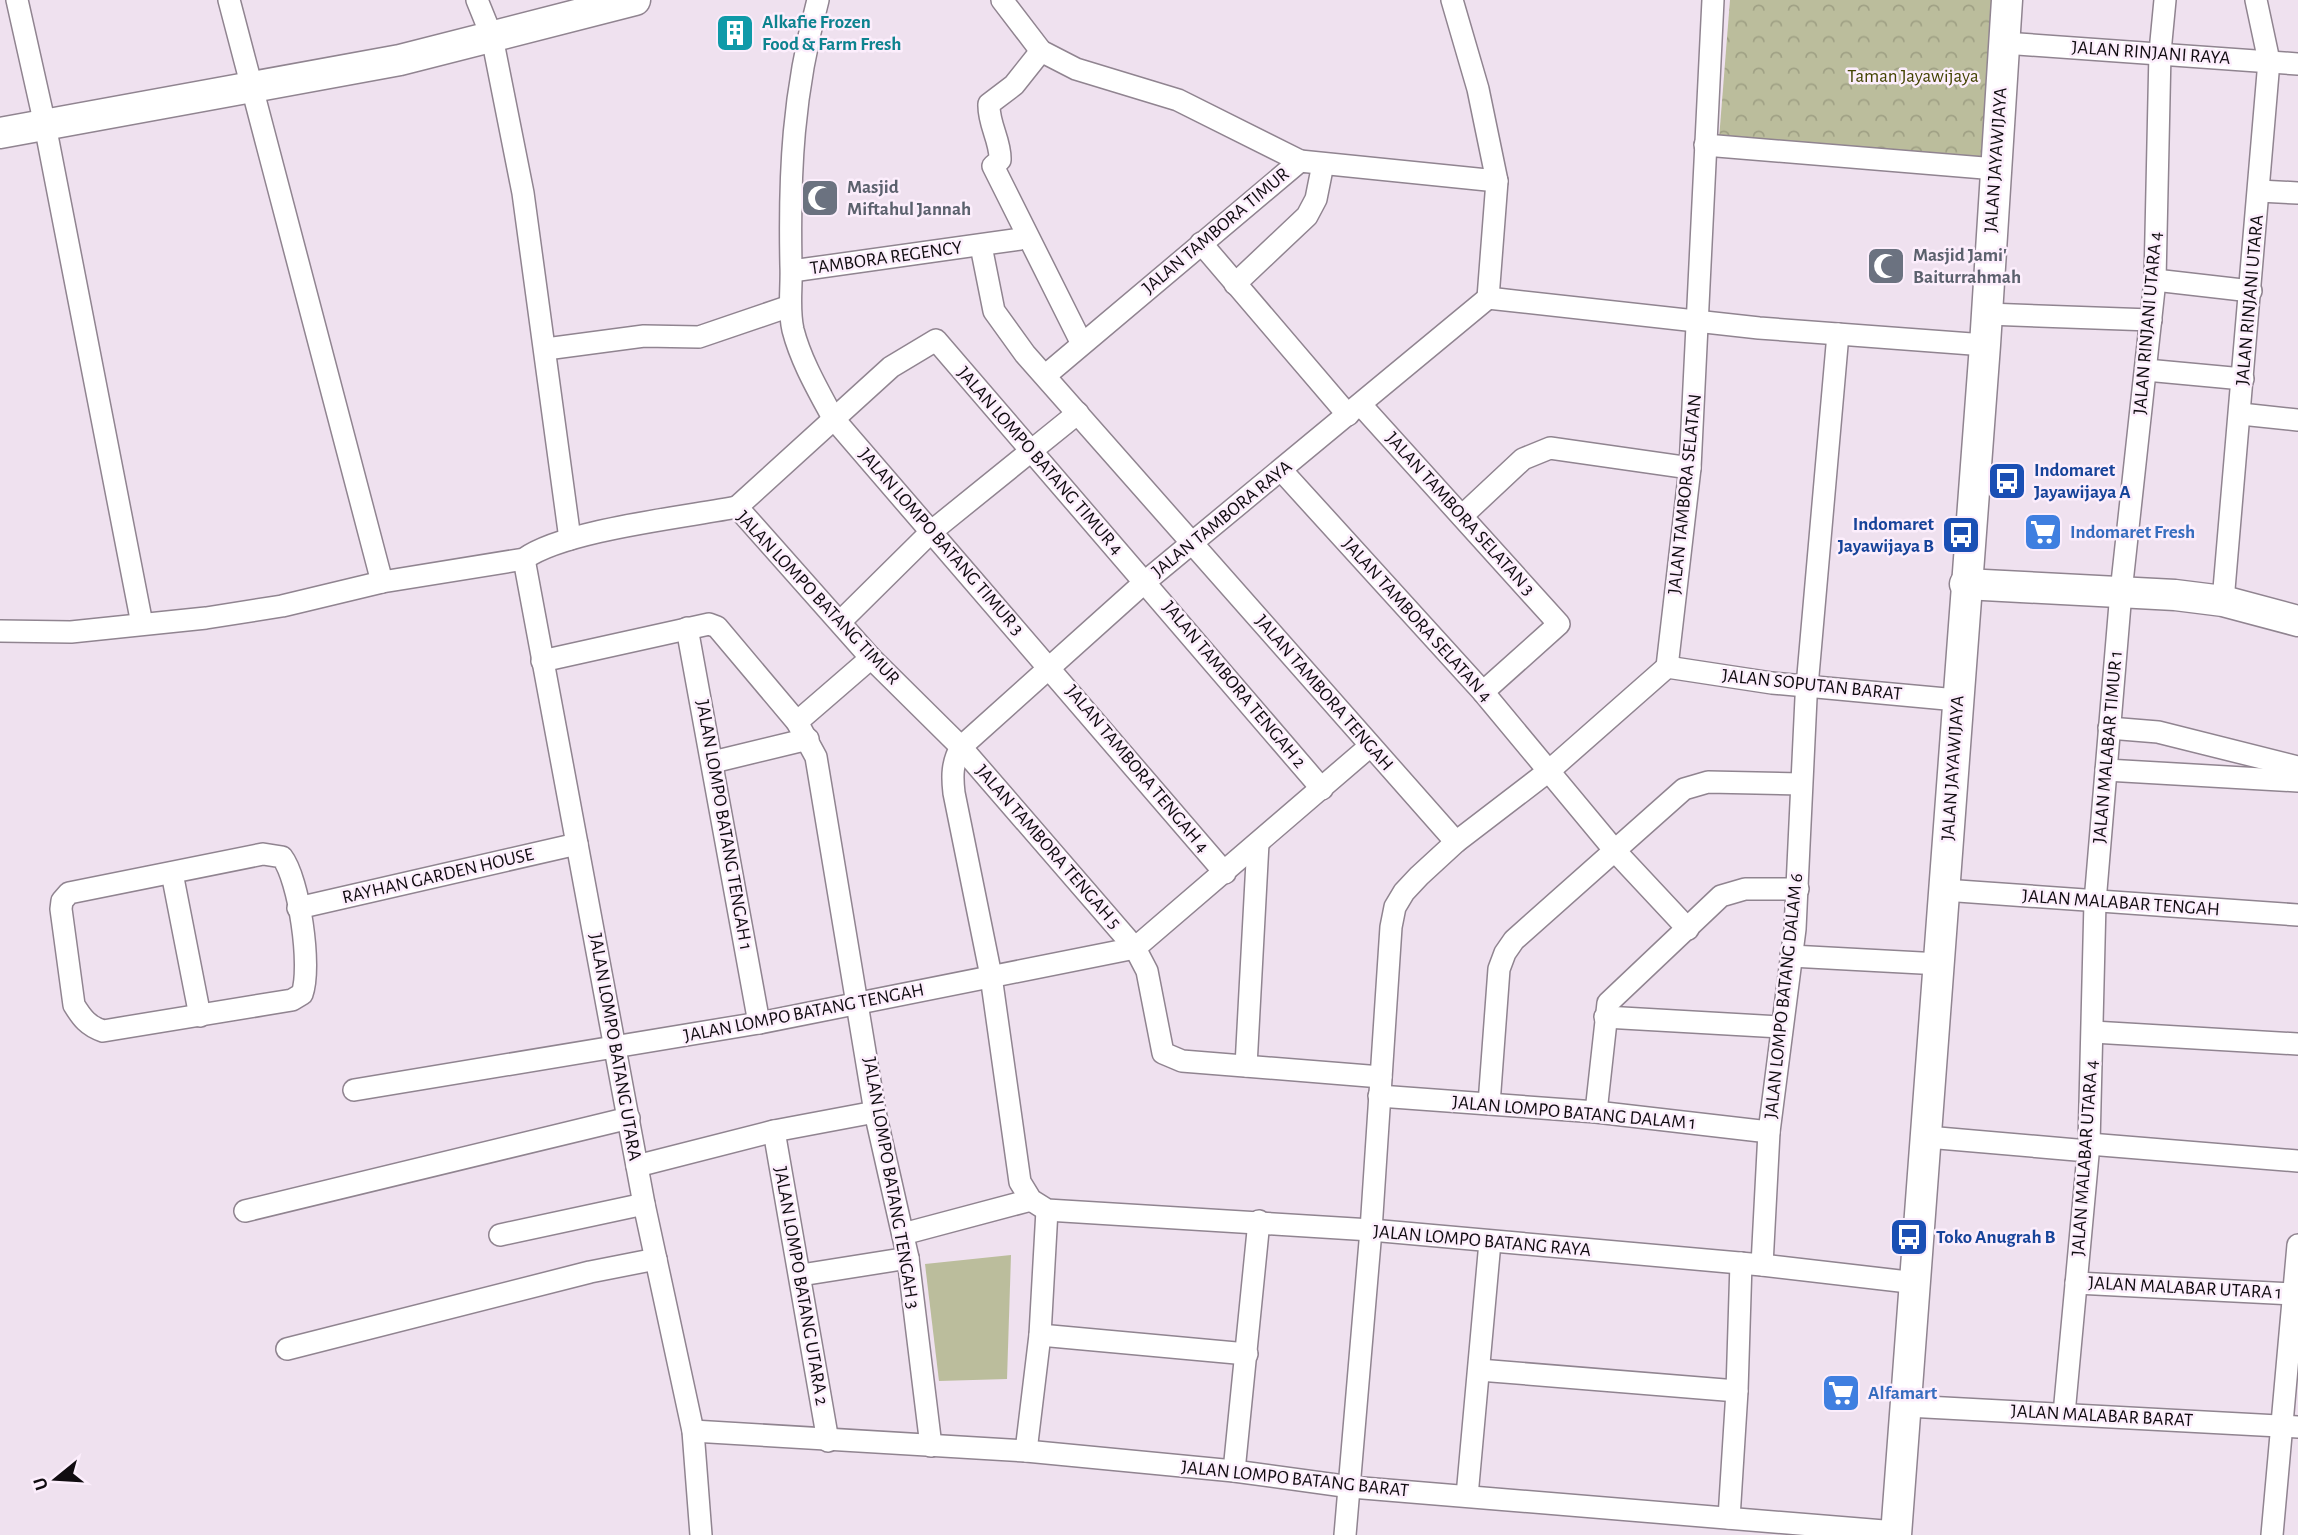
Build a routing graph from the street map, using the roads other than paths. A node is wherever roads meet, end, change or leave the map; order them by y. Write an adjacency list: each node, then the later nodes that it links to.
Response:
1 (17, 0): 19 (street)
2 (229, 0): 18 (street)
3 (477, 0): 12 (street)
4 (635, 0): 12 (main road)
5 (818, 0): 31 (street, JALAN LOMPO BATANG TIMUR 3)
6 (1002, 0): 14 (street)
7 (1452, 0): 25 (street)
8 (1713, 0): 21 (street, JALAN TAMBORA SELATAN)
9 (2007, 0): 13 (main road, JALAN JAYAWIJAYA)
10 (2165, 0): 15 (street, JALAN RINJANI UTARA 4)
11 (2256, 0): 16 (street, JALAN RINJANI UTARA)
12 (492, 37): 18 (main road); 43 (street)
13 (2004, 43): 15 (street, JALAN RINJANI RAYA); 24 (main road, JALAN JAYAWIJAYA)
14 (1041, 51): 22 (street); 41 (street)
15 (2160, 52): 16 (street, JALAN RINJANI RAYA); 32 (street, JALAN RINJANI UTARA 4)
16 (2269, 61): 17 (street, JALAN RINJANI RAYA); 26 (street, JALAN RINJANI UTARA)
17 (2298, 64)
18 (253, 86): 19 (main road); 62 (street)
19 (45, 125): 20 (main road); 68 (street)
20 (0, 133)
21 (1705, 145): 24 (street); 38 (street, JALAN TAMBORA SELATAN)
22 (1300, 161): 23 (street, JALAN TAMBORA TIMUR); 29 (street, JALAN TAMBORA TIMUR)
23 (1323, 164): 25 (street, JALAN TAMBORA TIMUR); 33 (street)
24 (1996, 169): 37 (main road, JALAN JAYAWIJAYA)
25 (1497, 181): 35 (street)
26 (2259, 191): 27 (street); 34 (street, JALAN RINJANI UTARA)
27 (2298, 192)
28 (1020, 239): 30 (street, TAMBORA REGENCY)
29 (1201, 243): 33 (street, JALAN TAMBORA SELATAN 3); 41 (street, JALAN TAMBORA TIMUR)
30 (981, 246): 31 (street, TAMBORA REGENCY); 45 (street, TAMBORA REGENCY)
31 (792, 271): 36 (street, JALAN LOMPO BATANG TIMUR 3)
32 (2155, 280): 34 (street); 39 (street, JALAN RINJANI UTARA 4)
33 (1235, 284): 47 (street, JALAN TAMBORA SELATAN 3)
34 (2251, 291): 46 (street, JALAN RINJANI UTARA)
35 (1488, 298): 38 (street); 47 (street, JALAN TAMBORA RAYA)
36 (790, 306): 43 (street); 50 (street, JALAN LOMPO BATANG TIMUR 3)
37 (1987, 314): 39 (street); 42 (main road, JALAN JAYAWIJAYA)
38 (1699, 320): 40 (street); 53 (street, JALAN TAMBORA SELATAN)
39 (2151, 320): 44 (street, JALAN RINJANI UTARA 4)
40 (1838, 334): 42 (street); 75 (street, JALAN LOMPO BATANG DALAM 6)
41 (1081, 342): 45 (street, JALAN TAMBORA TIMUR)
42 (1985, 345): 63 (main road, JALAN JAYAWIJAYA)
43 (546, 349): 58 (street)
44 (2146, 370): 46 (street); 64 (street, JALAN RINJANI UTARA 4)
45 (1046, 375): 48 (street, TAMBORA REGENCY)
46 (2244, 379): 49 (street, JALAN RINJANI UTARA)
47 (1355, 410): 54 (street, JALAN TAMBORA RAYA); 56 (street, JALAN TAMBORA SELATAN 3)
48 (1078, 412): 52 (street); 59 (street, JALAN TAMBORA TENGAH)
49 (2241, 414): 51 (street); 65 (street, JALAN RINJANI UTARA)
50 (833, 418): 52 (street, JALAN LOMPO BATANG TIMUR 4); 55 (street); 57 (street, JALAN LOMPO BATANG TIMUR 3)
51 (2298, 421)
52 (1030, 453): 57 (street); 61 (street, JALAN LOMPO BATANG TIMUR 4)
53 (1690, 468): 56 (street); 74 (street, JALAN TAMBORA SELATAN)
54 (1282, 471): 59 (street, JALAN TAMBORA RAYA); 76 (street, JALAN TAMBORA SELATAN 4)
55 (737, 507): 58 (street, JALAN LOMPO BATANG TIMUR); 67 (street, JALAN LOMPO BATANG TIMUR)
56 (1462, 516): 76 (street, JALAN TAMBORA SELATAN 3)
57 (932, 531): 67 (street); 73 (street, JALAN LOMPO BATANG TIMUR 3)
58 (570, 539): 60 (street, JALAN LOMPO BATANG TIMUR)
59 (1194, 541): 61 (street, JALAN TAMBORA RAYA); 81 (street, JALAN TAMBORA TENGAH)
60 (524, 559): 62 (street, JALAN LOMPO BATANG TIMUR); 72 (street, JALAN LOMPO BATANG UTARA)
61 (1146, 581): 73 (street, JALAN TAMBORA RAYA); 88 (street, JALAN TAMBORA TENGAH 2)
62 (382, 582): 68 (street, JALAN LOMPO BATANG TIMUR)
63 (1965, 584): 64 (main road); 77 (main road, JALAN JAYAWIJAYA)
64 (2121, 592): 65 (main road); 78 (street, JALAN MALABAR TIMUR 1)
65 (2223, 601): 66 (main road)
66 (2298, 621)
67 (840, 622): 71 (street, JALAN LOMPO BATANG TIMUR)
68 (142, 624): 70 (street, JALAN LOMPO BATANG TIMUR)
69 (687, 628): 72 (street); 79 (street); 82 (street, JALAN LOMPO BATANG TENGAH 1)
70 (0, 631)
71 (872, 658): 79 (street); 80 (street, JALAN LOMPO BATANG TIMUR)
72 (542, 661): 91 (street, JALAN LOMPO BATANG UTARA)
73 (1049, 666): 80 (street, JALAN TAMBORA RAYA); 94 (street, JALAN TAMBORA TENGAH 4)
74 (1667, 667): 75 (street, JALAN SOPUTAN BARAT); 84 (street)
75 (1808, 684): 77 (street, JALAN SOPUTAN BARAT); 87 (street, JALAN LOMPO BATANG DALAM 6)
76 (1483, 692): 84 (street, JALAN TAMBORA SELATAN 4)
77 (1957, 700): 96 (main road, JALAN JAYAWIJAYA)
78 (2109, 728): 83 (street); 85 (street, JALAN MALABAR TIMUR 1)
79 (802, 730): 82 (street); 105 (street, JALAN LOMPO BATANG TENGAH 3)
80 (961, 747): 101 (street, JALAN TAMBORA TENGAH 5); 104 (street)
81 (1369, 747): 88 (street); 89 (street, JALAN TAMBORA TENGAH)
82 (713, 762): 108 (street, JALAN LOMPO BATANG TENGAH 1)
83 (2298, 767)
84 (1550, 770): 89 (street); 92 (street, JALAN TAMBORA SELATAN 4)
85 (2106, 770): 86 (street); 97 (street, JALAN MALABAR TIMUR 1)
86 (2298, 781)
87 (1801, 784): 92 (street); 95 (street, JALAN LOMPO BATANG DALAM 6)
88 (1322, 789): 90 (street)
89 (1456, 842): 114 (street)
90 (1258, 843): 94 (street); 113 (street)
91 (577, 844): 98 (street, RAYHAN GARDEN HOUSE); 112 (street, JALAN LOMPO BATANG UTARA)
92 (1616, 852): 100 (street, JALAN TAMBORA SELATAN 4); 116 (street)
93 (172, 873): 98 (street); 106 (street); 106 (street)
94 (1225, 873): 101 (street)
95 (1798, 889): 100 (street); 102 (street, JALAN LOMPO BATANG DALAM 6)
96 (1944, 890): 97 (street, JALAN MALABAR TENGAH); 103 (main road, JALAN JAYAWIJAYA)
97 (2095, 902): 99 (street, JALAN MALABAR TENGAH); 110 (street, JALAN MALABAR UTARA 4)
98 (298, 908): 106 (street)
99 (2298, 915)
100 (1688, 929): 107 (street)
101 (1135, 948): 104 (street, JALAN LOMPO BATANG TENGAH); 113 (street, JALAN TAMBORA TENGAH 5)
102 (1791, 956): 103 (street); 109 (street, JALAN LOMPO BATANG DALAM 6)
103 (1940, 964): 122 (main road, JALAN JAYAWIJAYA)
104 (991, 976): 105 (street, JALAN LOMPO BATANG TENGAH); 127 (street)
105 (859, 1004): 108 (street, JALAN LOMPO BATANG TENGAH); 117 (street, JALAN LOMPO BATANG TENGAH 3)
106 (201, 1016)
107 (1605, 1017): 109 (street); 118 (street)
108 (760, 1023): 112 (street, JALAN LOMPO BATANG TENGAH)
109 (1781, 1027): 121 (street, JALAN LOMPO BATANG DALAM 6)
110 (2093, 1032): 111 (street); 123 (street, JALAN MALABAR UTARA 4)
111 (2298, 1044)
112 (617, 1048): 115 (street, JALAN LOMPO BATANG TENGAH); 119 (street, JALAN LOMPO BATANG UTARA)
113 (1246, 1066): 114 (street, JALAN LOMPO BATANG DALAM 1)
114 (1380, 1086): 116 (street, JALAN LOMPO BATANG DALAM 1); 130 (street)
115 (354, 1090)
116 (1489, 1104): 118 (street, JALAN LOMPO BATANG DALAM 1)
117 (876, 1112): 120 (street); 132 (street, JALAN LOMPO BATANG TENGAH 3)
118 (1597, 1112): 121 (street, JALAN LOMPO BATANG DALAM 1)
119 (629, 1118): 125 (street, JALAN LOMPO BATANG UTARA); 128 (street)
120 (774, 1131): 125 (street); 138 (street, JALAN LOMPO BATANG UTARA 2)
121 (1769, 1132): 137 (street, JALAN LOMPO BATANG DALAM 6)
122 (1927, 1137): 123 (street); 139 (main road, JALAN JAYAWIJAYA)
123 (2089, 1147): 124 (street); 140 (street, JALAN MALABAR UTARA 4)
124 (2298, 1161)
125 (637, 1166): 126 (street, JALAN LOMPO BATANG UTARA)
126 (644, 1204): 131 (street); 136 (street, JALAN LOMPO BATANG UTARA)
127 (1039, 1205): 129 (street, JALAN LOMPO BATANG RAYA); 132 (street, JALAN LOMPO BATANG RAYA); 142 (street)
128 (245, 1211)
129 (1259, 1222): 130 (street, JALAN LOMPO BATANG RAYA); 144 (street)
130 (1371, 1230): 133 (street, JALAN LOMPO BATANG RAYA); 155 (street)
131 (500, 1234)
132 (903, 1234): 135 (street, JALAN LOMPO BATANG TENGAH 3)
133 (1490, 1242): 137 (street, JALAN LOMPO BATANG RAYA); 145 (street)
134 (2298, 1245): 141 (street)
135 (908, 1258): 138 (street); 152 (street, JALAN LOMPO BATANG TENGAH 3)
136 (656, 1259): 143 (street); 150 (street, JALAN LOMPO BATANG UTARA)
137 (1752, 1264): 139 (street, JALAN LOMPO BATANG RAYA); 146 (street, JALAN LOMPO BATANG DALAM 6)
138 (801, 1275): 151 (street, JALAN LOMPO BATANG UTARA 2)
139 (1917, 1283): 147 (main road, JALAN JAYAWIJAYA)
140 (2076, 1283): 141 (street, JALAN MALABAR UTARA 1); 148 (street, JALAN MALABAR UTARA 4)
141 (2295, 1294): 149 (street)
142 (1040, 1335): 144 (street); 153 (street)
143 (287, 1349)
144 (1247, 1354): 154 (street)
145 (1479, 1370): 146 (street); 156 (street)
146 (1737, 1391): 157 (street, JALAN LOMPO BATANG DALAM 6)
147 (1907, 1406): 148 (street, JALAN MALABAR BARAT); 158 (main road, JALAN JAYAWIJAYA)
148 (2064, 1414): 149 (street, JALAN MALABAR BARAT)
149 (2290, 1427): 161 (street)
150 (693, 1431): 151 (street, JALAN LOMPO BATANG BARAT); 159 (street, JALAN LOMPO BATANG UTARA)
151 (828, 1441): 152 (street, JALAN LOMPO BATANG BARAT)
152 (931, 1446): 153 (street, JALAN LOMPO BATANG BARAT)
153 (1026, 1451): 154 (street, JALAN LOMPO BATANG BARAT)
154 (1234, 1471): 155 (street, JALAN LOMPO BATANG BARAT)
155 (1351, 1487): 156 (street, JALAN LOMPO BATANG BARAT); 160 (street)
156 (1466, 1496): 157 (street, JALAN LOMPO BATANG BARAT)
157 (1729, 1518): 158 (street, JALAN LOMPO BATANG BARAT)
158 (1896, 1534)
159 (701, 1535)
160 (1345, 1535)
161 (2272, 1535)

